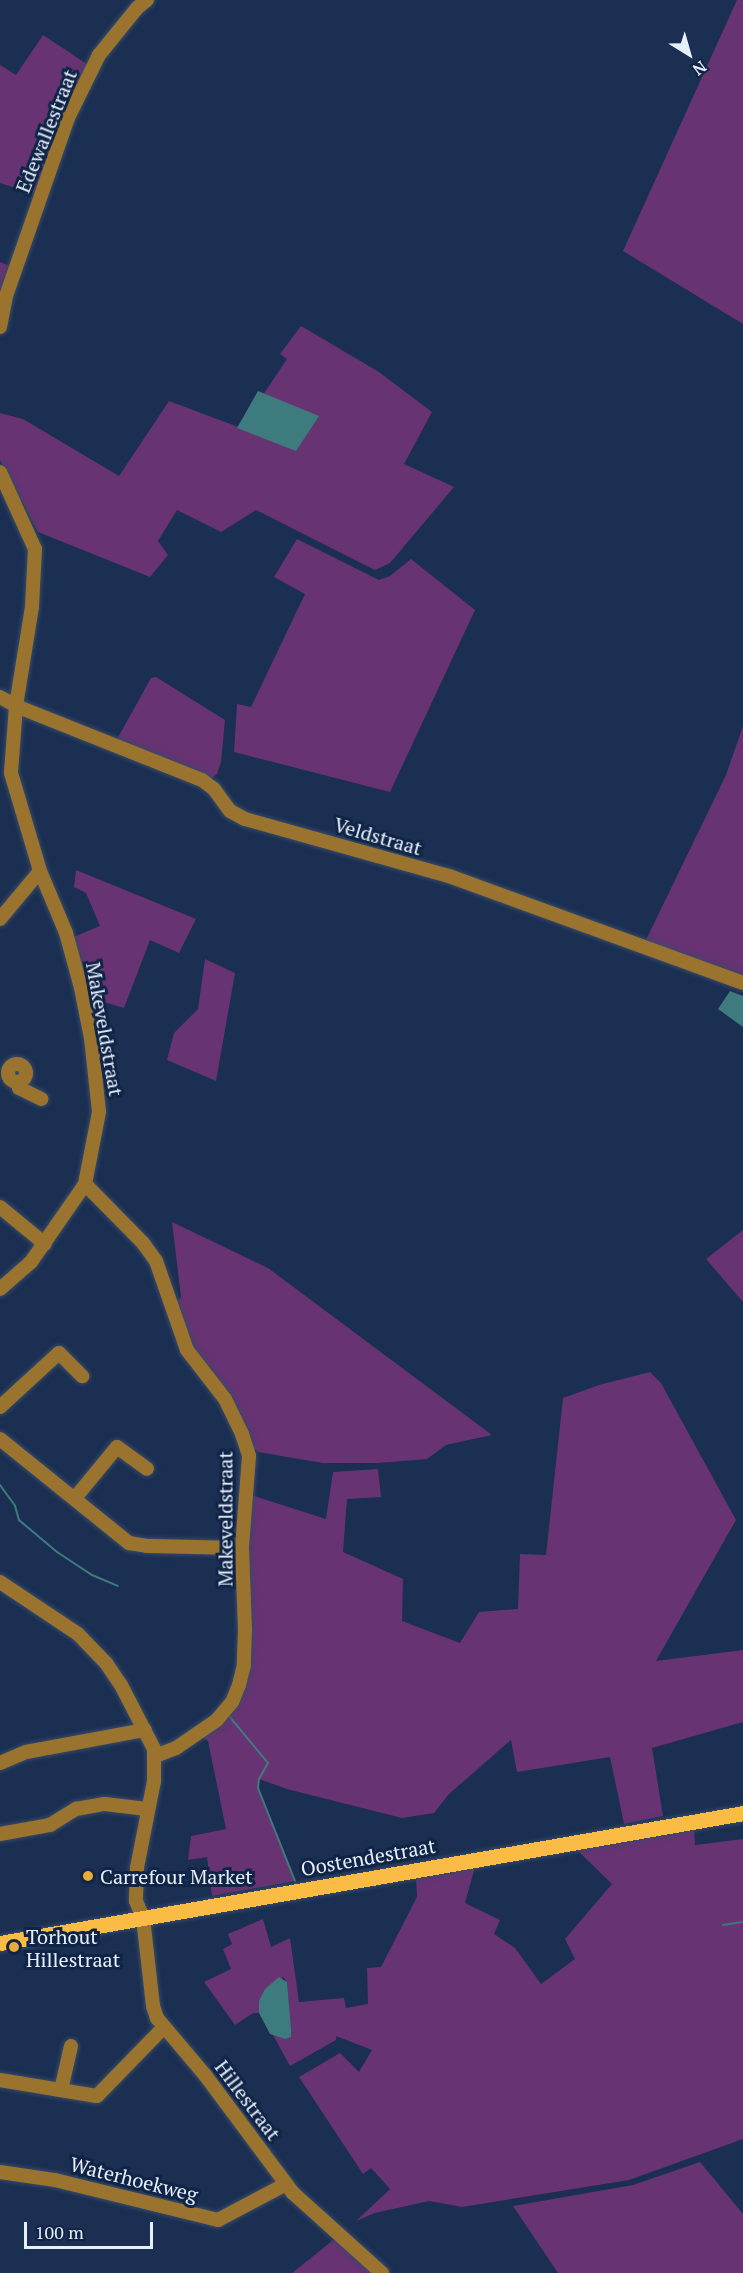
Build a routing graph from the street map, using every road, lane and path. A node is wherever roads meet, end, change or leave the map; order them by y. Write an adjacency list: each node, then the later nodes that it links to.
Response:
1 (147, 0): 2 (street, Edewallestraat)
2 (0, 327)
3 (0, 472): 5 (street)
4 (0, 697): 5 (street, Veldstraat)
5 (16, 706): 6 (street, Makeveldstraat); 8 (street, Veldstraat)
6 (40, 871): 7 (street); 11 (street, Makeveldstraat)
7 (0, 919)
8 (743, 983)
9 (4, 1068): 10 (street)
10 (42, 1099)
11 (85, 1184): 13 (street); 20 (street, Makeveldstraat)
12 (0, 1207): 13 (street)
13 (45, 1244): 14 (street)
14 (0, 1289)
15 (82, 1376): 16 (street)
16 (0, 1407)
17 (0, 1438): 19 (street)
18 (147, 1469): 19 (street)
19 (75, 1498): 20 (street)
20 (242, 1548): 24 (street, Makeveldstraat)
21 (5, 1585): 22 (street); 23 (street)
22 (0, 1600)
23 (145, 1730): 24 (street); 25 (street)
24 (156, 1755): 26 (street)
25 (0, 1763)
26 (147, 1809): 28 (street); 29 (street)
27 (743, 1813): 29 (main road, Oostendestraat)
28 (0, 1834)
29 (143, 1918): 30 (main road, Oostendestraat); 31 (street, Hillestraat)
30 (0, 1943)
31 (164, 2027): 34 (street); 36 (street, Hillestraat)
32 (71, 2046): 34 (street)
33 (0, 2080): 34 (street)
34 (61, 2090)
35 (0, 2172): 36 (street, Waterhoekweg)
36 (286, 2184): 37 (street, Hillestraat)
37 (382, 2273)

